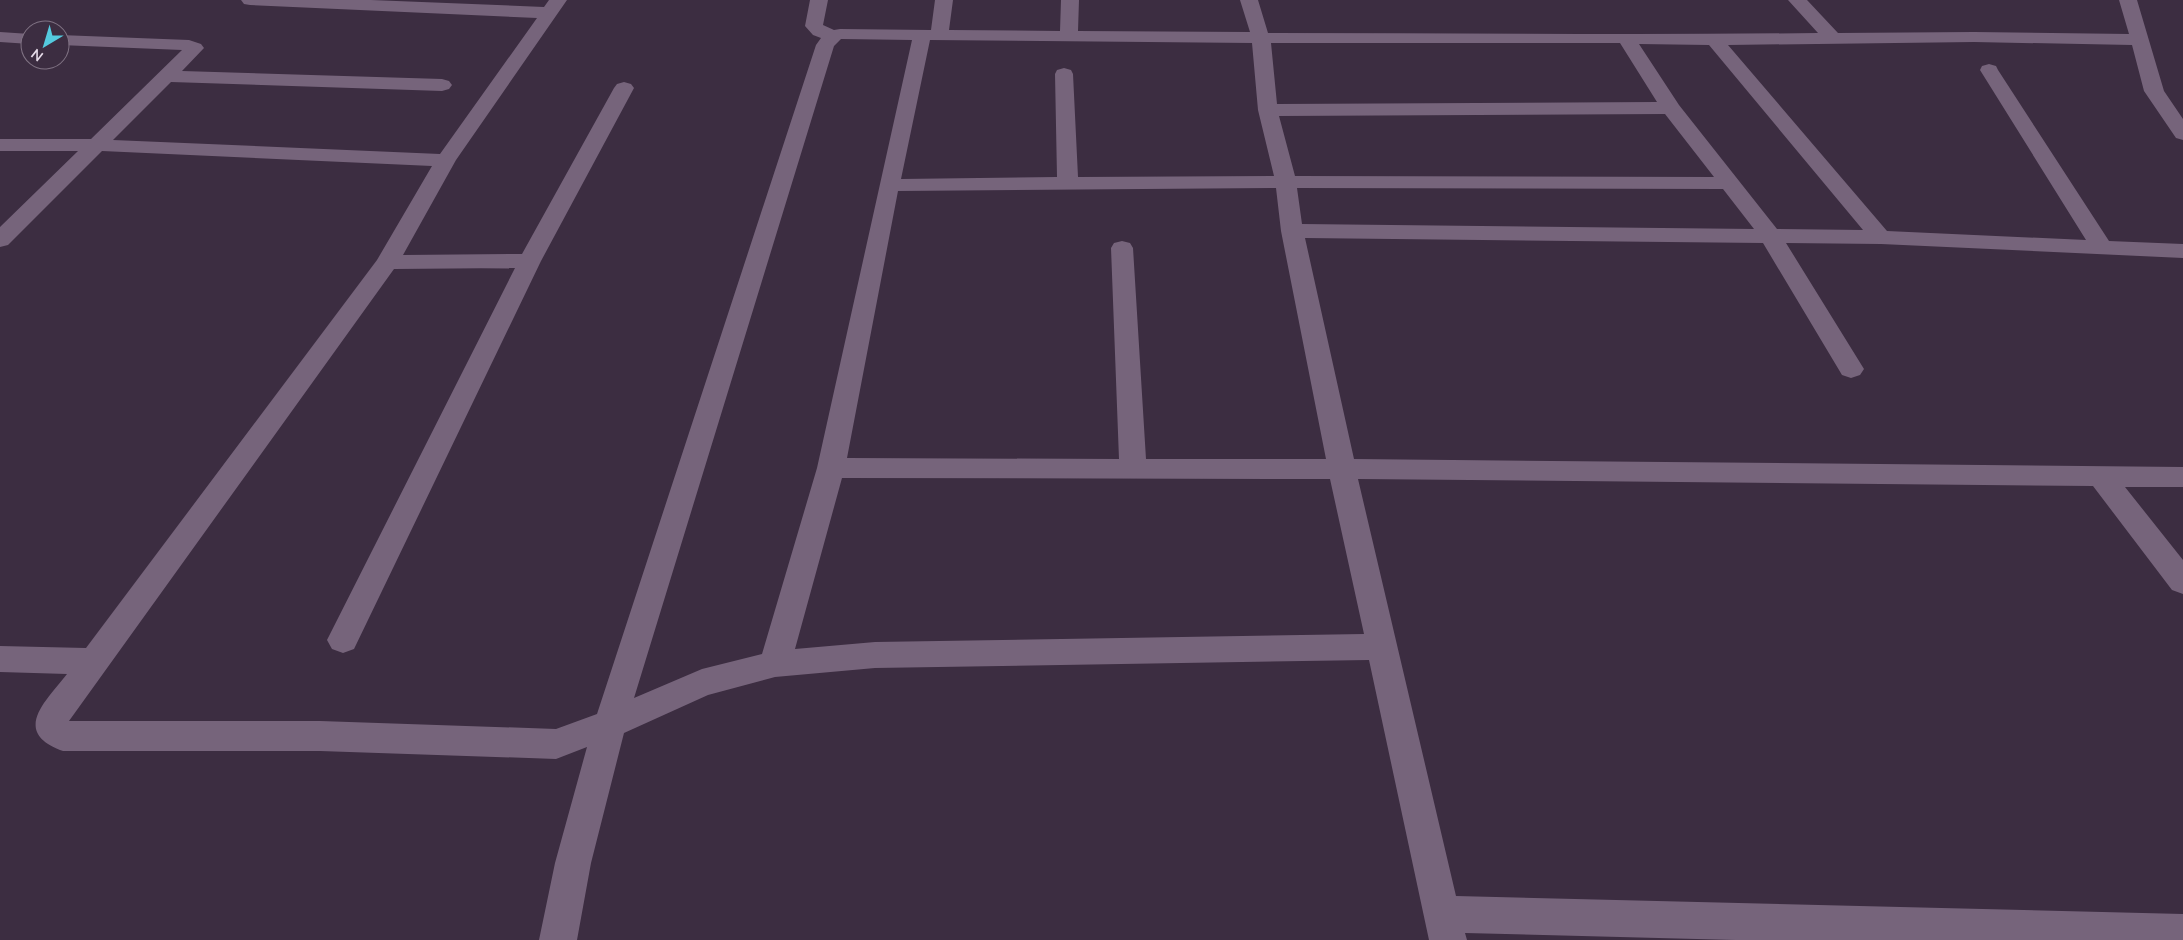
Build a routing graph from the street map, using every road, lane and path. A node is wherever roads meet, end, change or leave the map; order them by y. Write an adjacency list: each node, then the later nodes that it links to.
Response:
1 (250, 0): 8 (street)
2 (819, 0): 10 (street)
3 (944, 0): 9 (street)
4 (1070, 0): 11 (street)
5 (1249, 0): 14 (street)
6 (1796, 0): 16 (street)
7 (2128, 0): 19 (street)
8 (554, 7): 30 (street)
9 (930, 35): 10 (street); 11 (street); 34 (street)
10 (833, 36): 56 (street)
11 (1069, 36): 14 (street)
12 (0, 37): 13 (street)
13 (20, 38)
14 (1261, 38): 15 (street); 26 (street)
15 (1626, 38): 18 (street); 25 (street)
16 (1833, 38): 18 (street); 19 (street)
17 (70, 40): 22 (street)
18 (1714, 40): 37 (street)
19 (2139, 40): 27 (street)
20 (1989, 70): 39 (street)
21 (1064, 74): 32 (street)
22 (166, 76): 23 (street); 29 (street)
23 (442, 85)
24 (624, 88): 42 (street)
25 (1671, 108): 26 (street); 33 (street)
26 (1268, 110): 31 (street)
27 (2180, 128)
28 (0, 145): 29 (street)
29 (96, 145): 30 (street); 38 (street)
30 (446, 160): 43 (street)
31 (1286, 182): 32 (street); 33 (street); 35 (street)
32 (1068, 183): 34 (street)
33 (1730, 183): 36 (street)
34 (889, 185): 45 (street)
35 (1292, 231): 36 (street); 47 (street)
36 (1770, 235): 37 (street); 44 (street)
37 (1881, 236): 39 (street)
38 (0, 240)
39 (2102, 247): 41 (street)
40 (1122, 248): 46 (street)
41 (2183, 251)
42 (530, 261): 43 (street); 51 (street)
43 (387, 262): 54 (street)
44 (1851, 369)
45 (831, 468): 46 (street); 55 (street)
46 (1133, 469): 47 (street)
47 (1342, 469): 48 (street); 52 (street)
48 (2100, 475): 49 (street); 50 (street)
49 (2183, 477)
50 (2183, 582)
51 (343, 640)
52 (1382, 647): 55 (street); 57 (street)
53 (0, 659): 54 (street)
54 (94, 662): 56 (street)
55 (775, 664): 56 (street)
56 (610, 724): 59 (street)
57 (1446, 927): 58 (street)
58 (2183, 933)
59 (558, 940)

